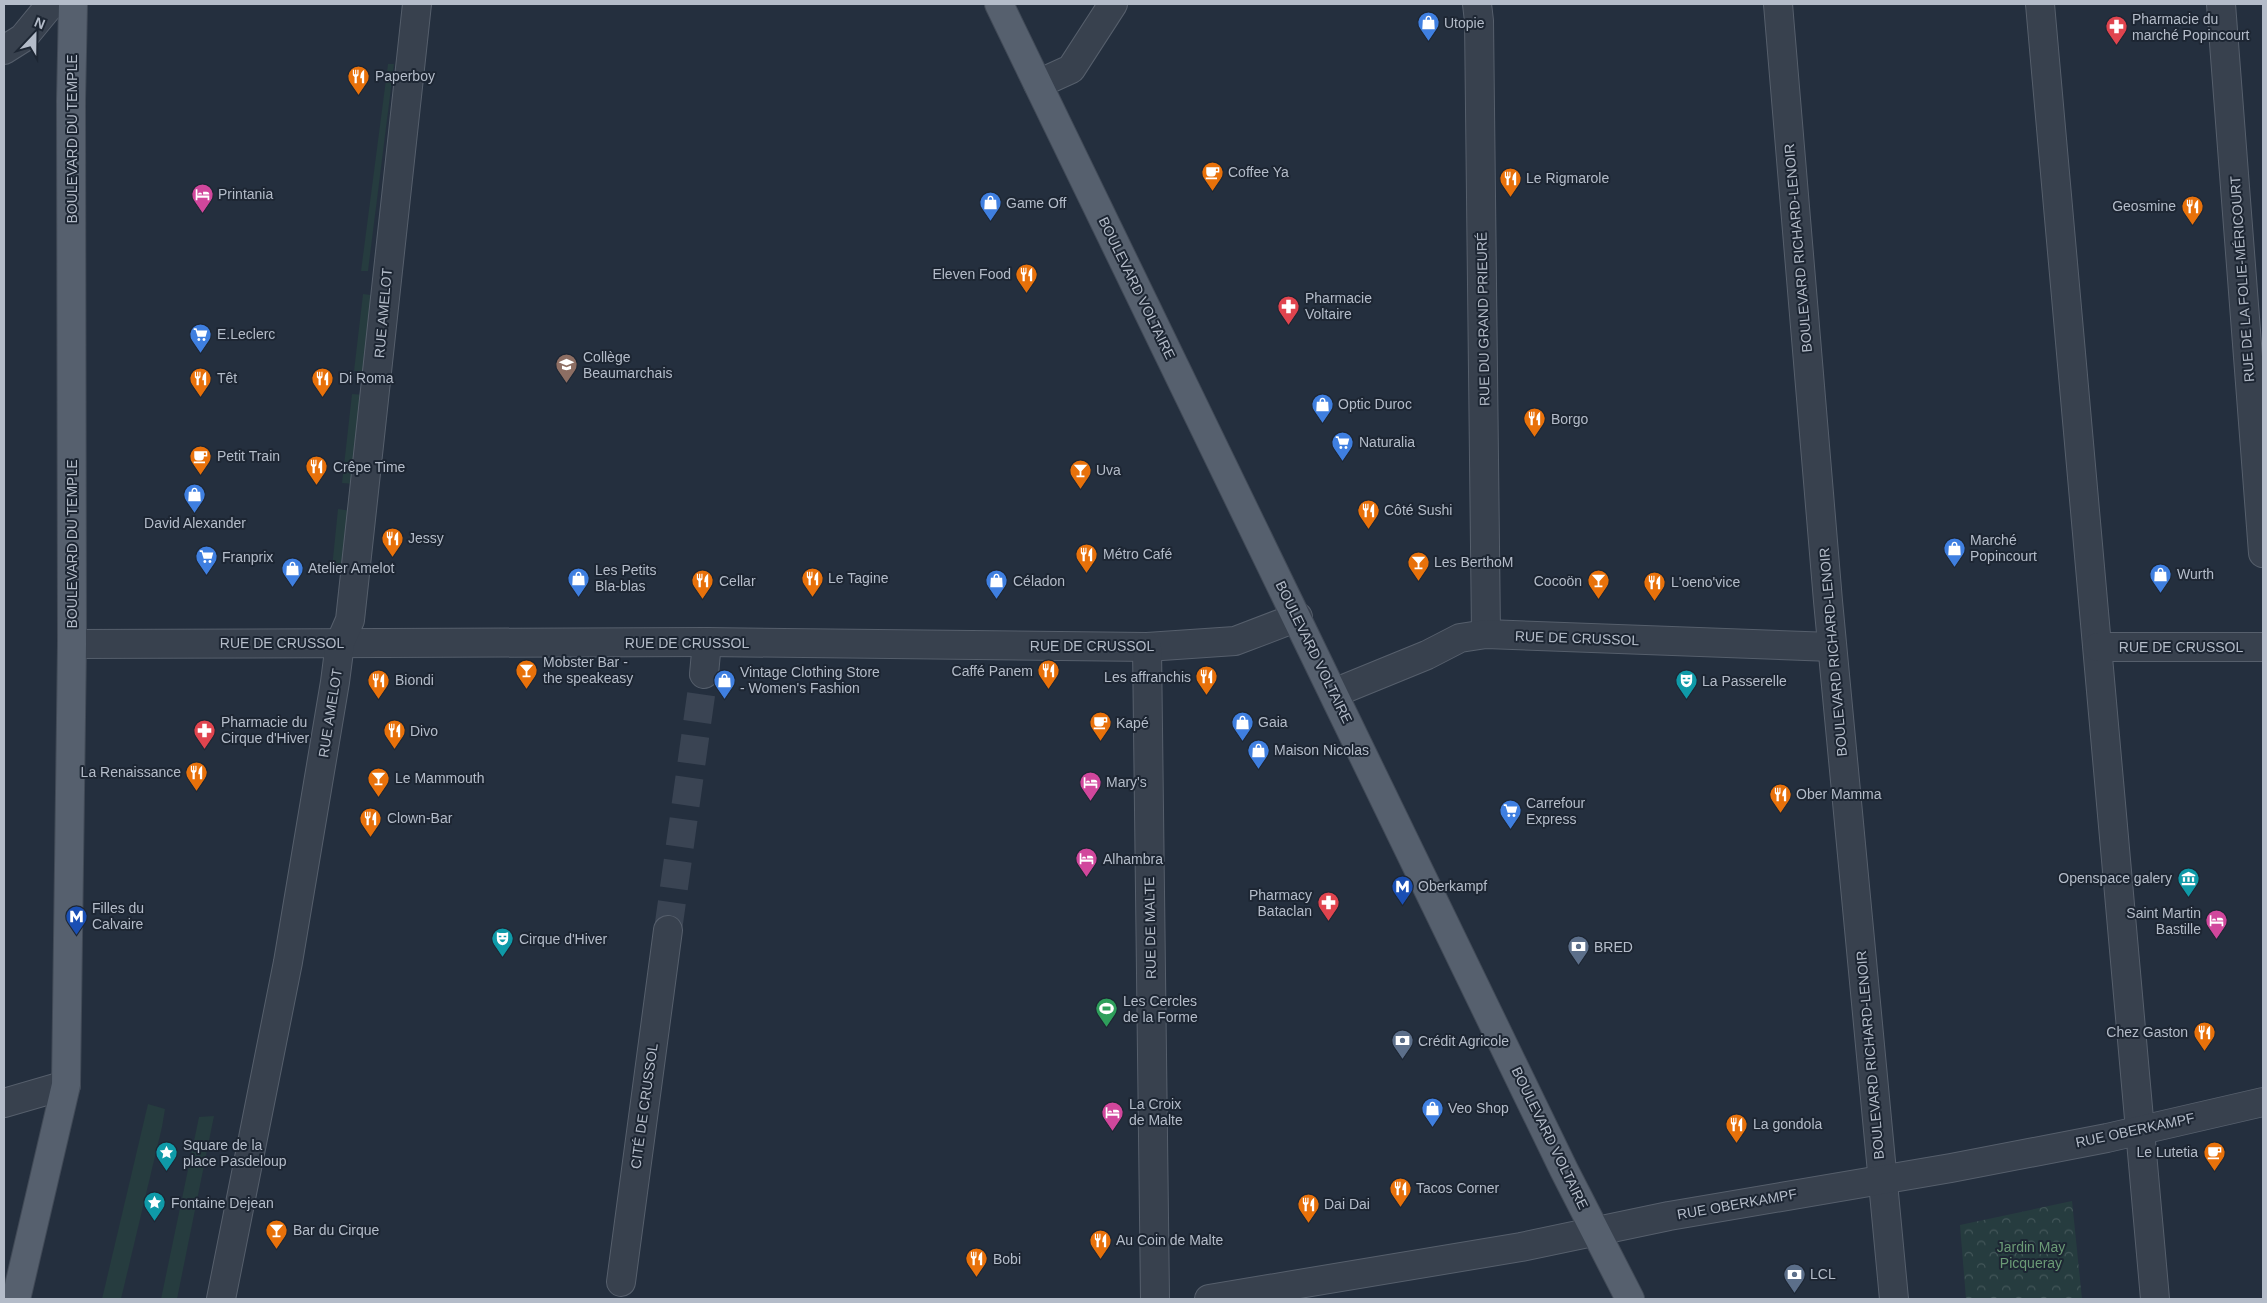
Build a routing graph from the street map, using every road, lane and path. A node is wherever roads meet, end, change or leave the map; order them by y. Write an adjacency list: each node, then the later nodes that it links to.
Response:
1 (51, 4): 10 (street)
2 (73, 4): 17 (main road, BOULEVARD DU TEMPLE)
3 (417, 4): 16 (street, RUE AMELOT)
4 (999, 4): 11 (main road, BOULEVARD VOLTAIRE)
5 (1112, 4): 11 (street)
6 (1477, 4): 14 (street, RUE DU GRAND PRIEURÉ)
7 (1778, 4): 18 (street, BOULEVARD RICHARD-LENOIR)
8 (2040, 4): 20 (street)
9 (2221, 4): 12 (street, RUE DE LA FOLIE-MÉRICOURT)
10 (4, 50)
11 (1038, 84): 13 (main road, BOULEVARD VOLTAIRE)
12 (2263, 553)
13 (1298, 617): 19 (street, RUE DE CRUSSOL); 23 (main road, BOULEVARD VOLTAIRE)
14 (1486, 634): 18 (street, RUE DE CRUSSOL); 23 (street, RUE DE CRUSSOL)
15 (707, 642): 16 (street, RUE DE CRUSSOL); 19 (street, RUE DE CRUSSOL); 22 (street)
16 (340, 643): 17 (street, RUE DE CRUSSOL); 33 (street, RUE AMELOT)
17 (72, 644): 25 (main road, BOULEVARD DU TEMPLE)
18 (1832, 646): 29 (street, BOULEVARD RICHARD-LENOIR)
19 (1147, 647): 34 (street, RUE DE MALTE)
20 (2098, 647): 21 (street, RUE DE CRUSSOL); 28 (street)
21 (2263, 647)
22 (704, 674)
23 (1334, 693): 30 (main road, BOULEVARD VOLTAIRE)
24 (668, 930): 31 (street, CITÉ DE CRUSSOL)
25 (66, 1085): 27 (street); 32 (main road, BOULEVARD DU TEMPLE)
26 (2263, 1102): 28 (street, RUE OBERKAMPF)
27 (4, 1103)
28 (2140, 1131): 29 (street, RUE OBERKAMPF); 38 (street)
29 (1882, 1180): 30 (street, RUE OBERKAMPF); 37 (street, BOULEVARD RICHARD-LENOIR)
30 (1596, 1232): 35 (street, RUE OBERKAMPF); 36 (main road, BOULEVARD VOLTAIRE)
31 (621, 1282)
32 (16, 1299)
33 (221, 1299)
34 (1156, 1299)
35 (1209, 1299)
36 (1630, 1299)
37 (1894, 1299)
38 (2155, 1299)

